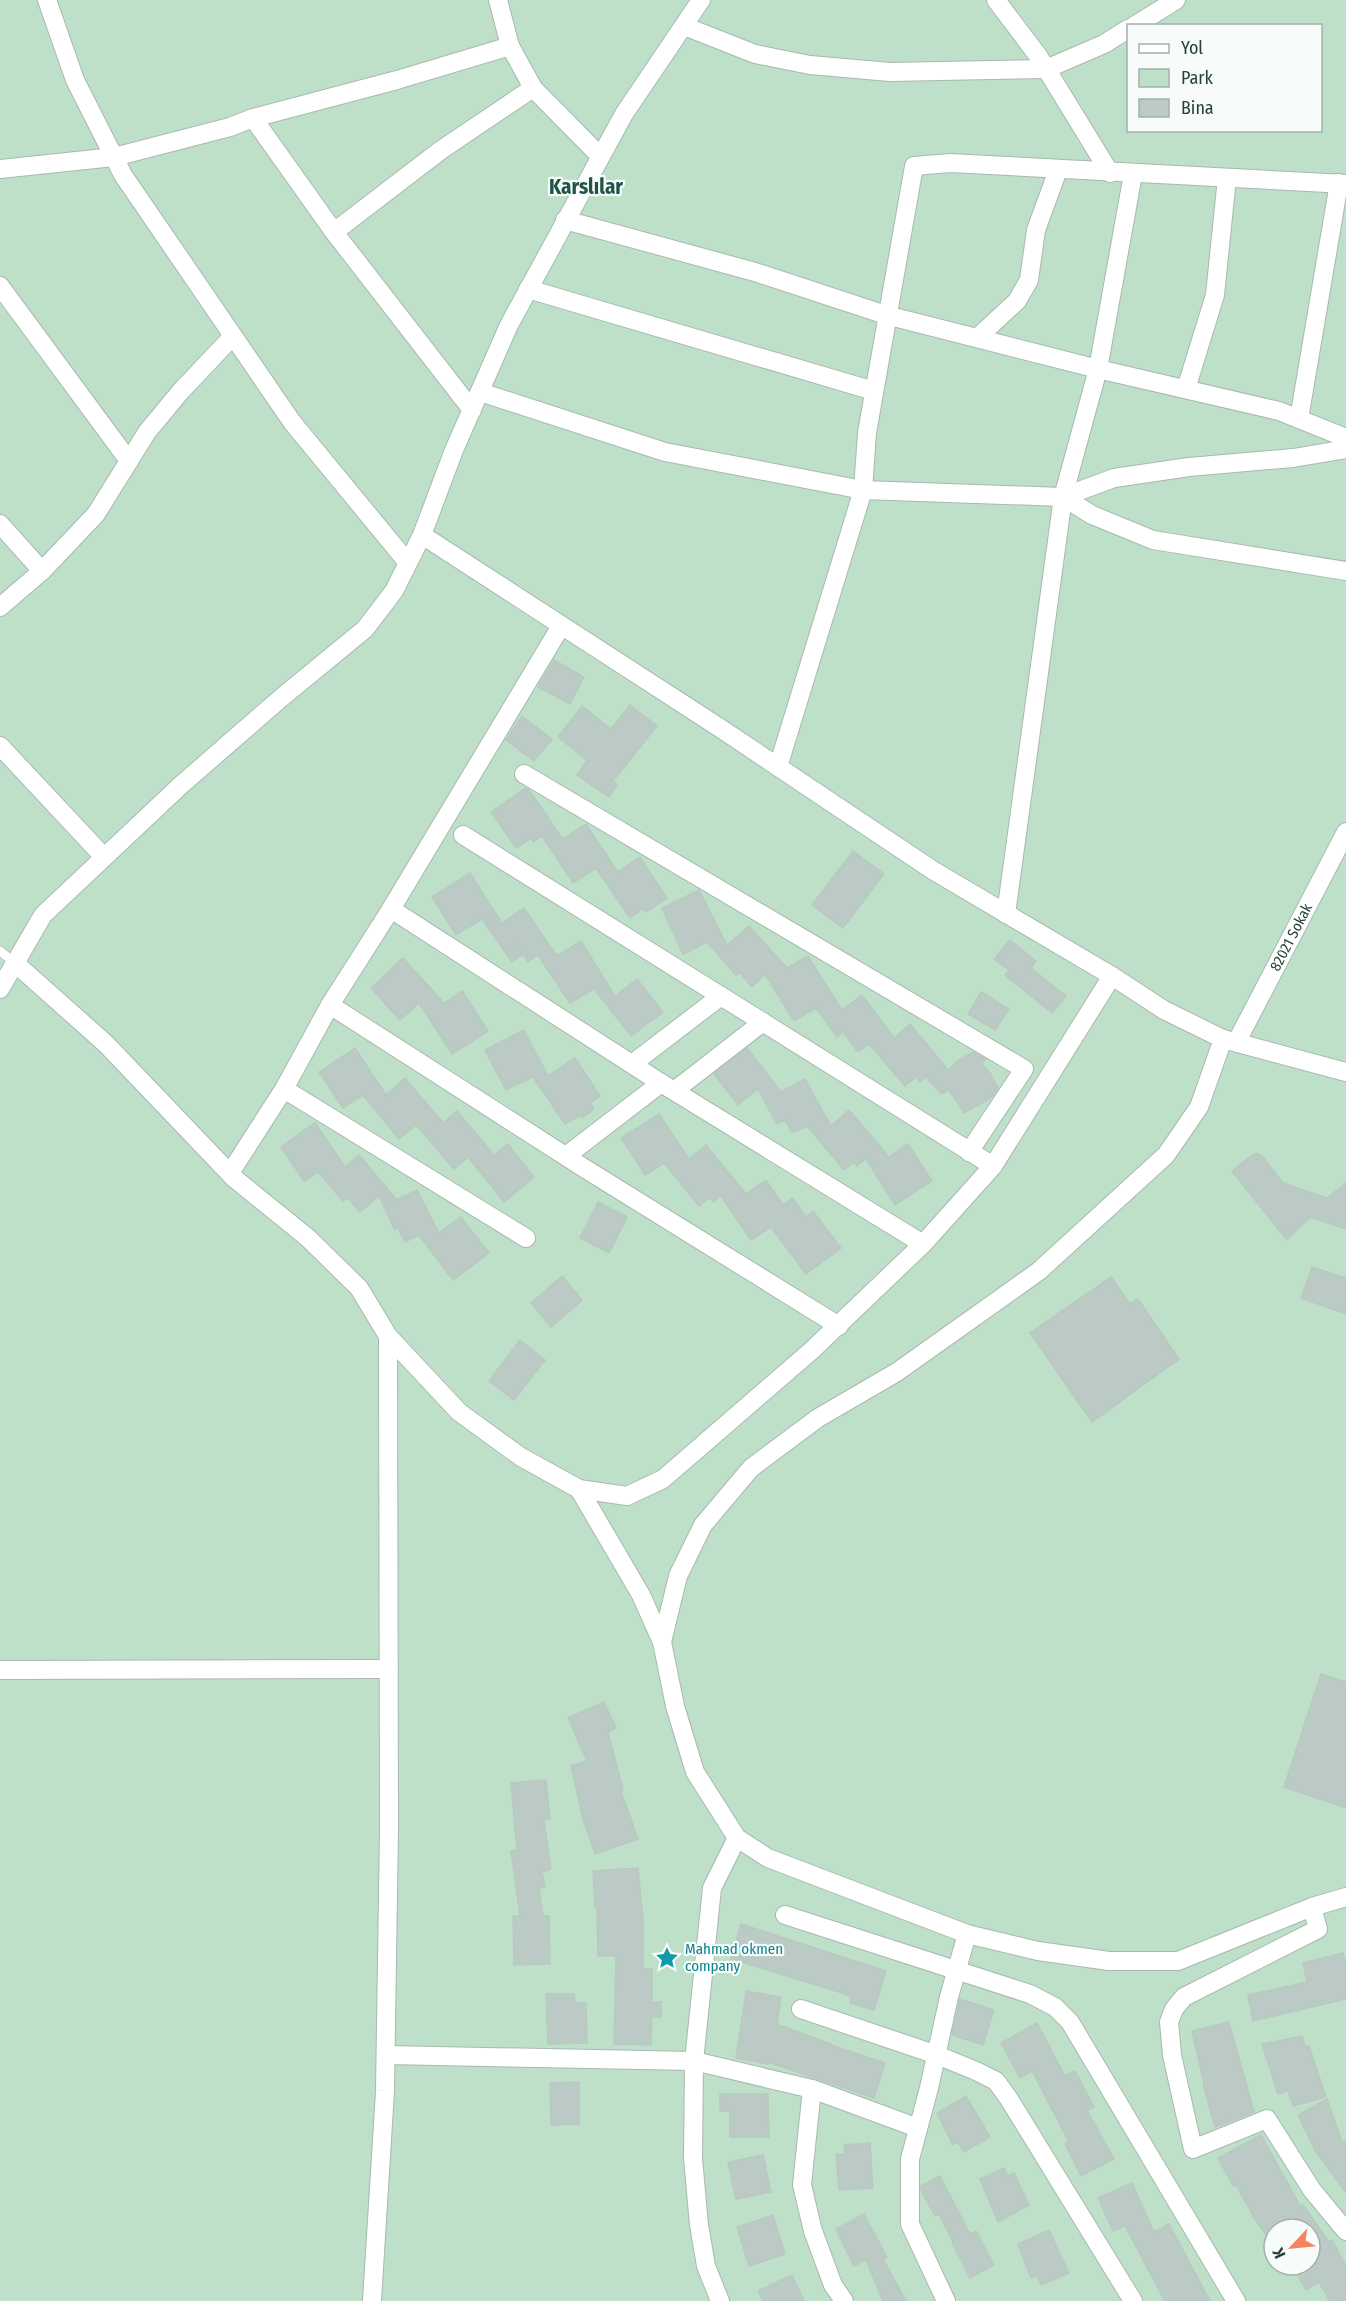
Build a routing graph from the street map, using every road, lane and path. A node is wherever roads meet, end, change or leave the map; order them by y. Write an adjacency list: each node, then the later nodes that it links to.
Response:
1 (47, 0): 14 (street)
2 (498, 0): 9 (street)
3 (701, 0): 7 (street)
4 (996, 0): 10 (street)
5 (1176, 0): 6 (street)
6 (1137, 24)
7 (684, 26): 10 (street); 13 (street)
8 (1127, 30): 10 (street)
9 (510, 46): 11 (street); 12 (street)
10 (1046, 69): 17 (street)
11 (533, 88): 13 (street); 22 (street)
12 (254, 118): 14 (street); 22 (street)
13 (600, 156): 21 (street)
14 (114, 157): 15 (street); 26 (street)
15 (0, 169)
16 (1058, 170): 17 (street); 25 (street); 27 (street)
17 (1110, 173): 18 (street)
18 (1133, 174): 19 (street); 28 (street)
19 (1227, 178): 20 (street); 29 (street)
20 (1343, 184): 33 (street)
21 (565, 220): 24 (street); 25 (street)
22 (334, 232): 32 (street)
23 (0, 286): 36 (street)
24 (528, 289): 30 (street); 31 (street)
25 (886, 315): 27 (street); 30 (street)
26 (233, 336): 36 (street); 41 (street)
27 (976, 338): 28 (street)
28 (1098, 369): 29 (street); 38 (street)
29 (1186, 389): 33 (street)
30 (874, 391): 37 (street)
31 (480, 392): 32 (street); 37 (street)
32 (471, 410): 40 (street)
33 (1299, 419): 34 (street)
34 (1346, 438)
35 (1346, 449): 38 (street)
36 (129, 461): 42 (street)
37 (863, 490): 38 (street); 47 (street)
38 (1064, 497): 43 (street); 53 (street)
39 (0, 524): 42 (street)
40 (422, 535): 41 (street); 45 (street)
41 (408, 563): 51 (street)
42 (42, 571): 44 (street)
43 (1346, 571)
44 (0, 607)
45 (561, 626): 47 (street); 52 (street)
46 (0, 746): 51 (street)
47 (778, 766): 53 (street)
48 (524, 774): 66 (street)
49 (1346, 832): 61 (street, 82021 Sokak)
50 (463, 835): 58 (street)
51 (104, 857): 55 (street)
52 (391, 909): 59 (street); 62 (street)
53 (1006, 914): 56 (street)
54 (0, 951): 55 (lane)
55 (15, 963): 57 (street); 69 (street)
56 (1112, 976): 61 (street); 68 (street)
57 (0, 989)
58 (721, 996): 60 (street); 62 (street)
59 (330, 1005): 65 (street); 67 (street)
60 (763, 1022): 64 (street); 66 (street)
61 (1230, 1040): 63 (street); 75 (street, 82021 Sokak)
62 (632, 1064): 64 (street)
63 (1346, 1072)
64 (668, 1087): 67 (street); 71 (street)
65 (284, 1089): 69 (street); 70 (street)
66 (969, 1152): 68 (street)
67 (566, 1156): 72 (street)
68 (993, 1166): 71 (street)
69 (230, 1173): 73 (street)
70 (526, 1238)
71 (923, 1244): 72 (street)
72 (838, 1326): 74 (street)
73 (388, 1336): 74 (street); 76 (street)
74 (579, 1489): 75 (street)
75 (662, 1642): 78 (street)
76 (389, 1669): 77 (street); 85 (street)
77 (0, 1670)
78 (737, 1838): 82 (street); 87 (street)
79 (1346, 1897): 80 (street)
80 (1312, 1907): 82 (street); 90 (street)
81 (785, 1915): 83 (street)
82 (967, 1934): 83 (street)
83 (957, 1972): 86 (street); 96 (street)
84 (801, 2009): 86 (street)
85 (386, 2055): 87 (street); 91 (street)
86 (937, 2055): 89 (street); 95 (street)
87 (694, 2061): 88 (street); 92 (street)
88 (812, 2089): 89 (street); 93 (street)
89 (918, 2128): 94 (street)
90 (1346, 2231)
91 (372, 2301)
92 (720, 2301)
93 (844, 2301)
94 (946, 2301)
95 (1133, 2301)
96 (1236, 2301)

